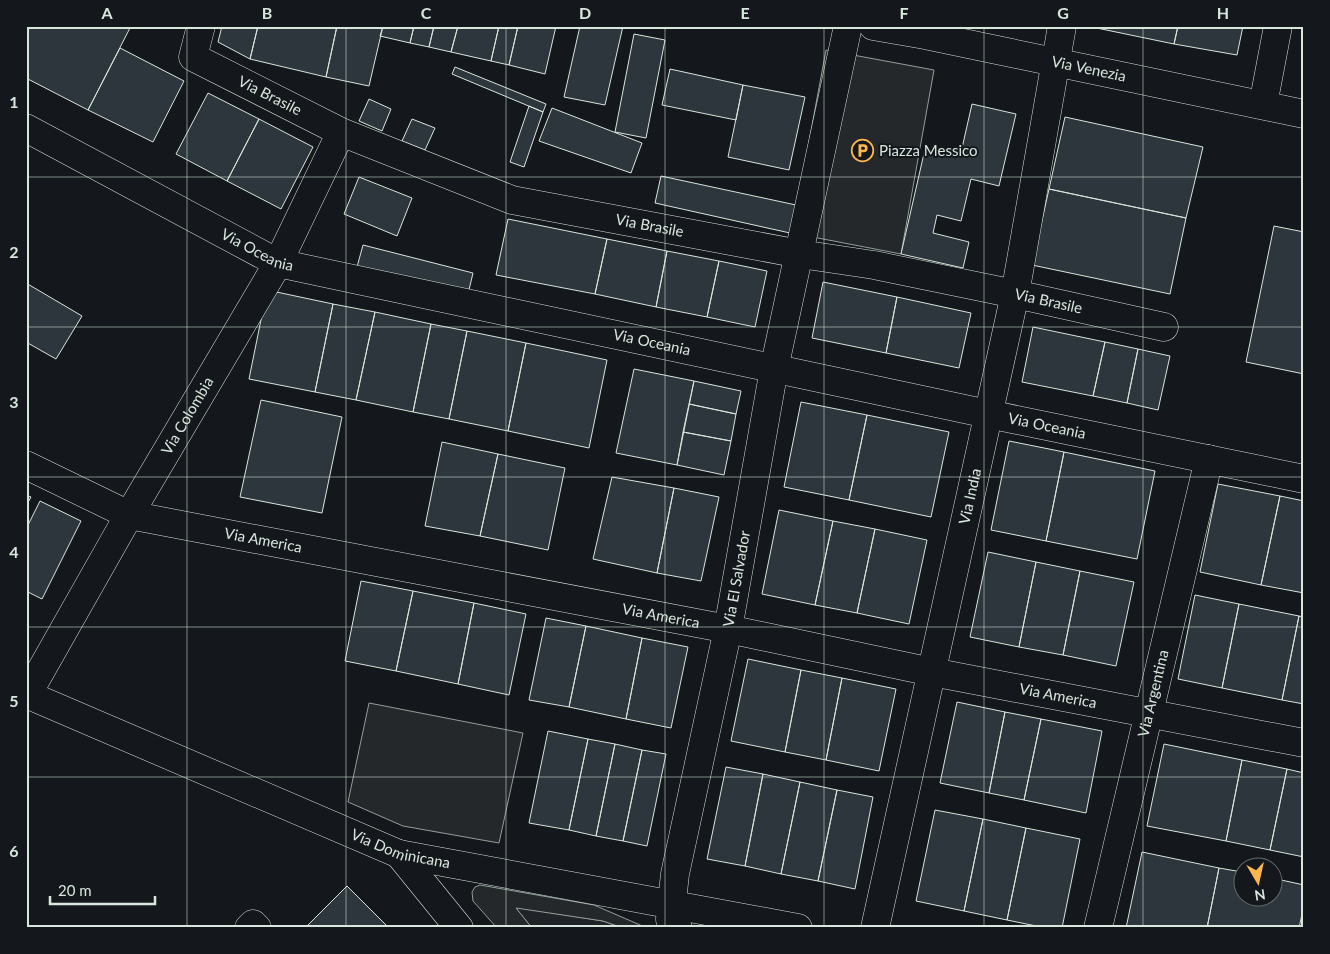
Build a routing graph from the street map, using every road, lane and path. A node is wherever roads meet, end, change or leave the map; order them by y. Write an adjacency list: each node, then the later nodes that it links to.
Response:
1 (201, 26): 10 (street, Via Brasile)
2 (848, 26): 11 (street)
3 (873, 26): 6 (street, Via Venezia)
4 (1062, 26): 6 (street, Via India)
5 (1278, 26): 7 (street)
6 (1055, 62): 7 (street, Via Venezia); 13 (street, Via India)
7 (1264, 105): 8 (street, Via Venezia)
8 (1304, 114)
9 (26, 128): 12 (street, Via Oceania)
10 (341, 132): 11 (street, Via Brasile); 12 (street, Via Colombia)
11 (800, 254): 13 (street, Via Brasile); 15 (street, Via El Salvador)
12 (278, 263): 15 (street, Via Oceania); 20 (street, Via Colombia)
13 (1015, 294): 14 (street, Via Brasile); 16 (street, Via India)
14 (1164, 327)
15 (774, 368): 16 (street, Via Oceania); 21 (street, Via El Salvador)
16 (988, 414): 17 (street, Via Oceania); 22 (street, Via India)
17 (1209, 459): 19 (street, Via Oceania); 24 (street, Via Argentina)
18 (26, 465): 20 (street, Via America)
19 (1304, 479)
20 (129, 516): 21 (street, Via America); 23 (street, Via Colombia)
21 (728, 629): 22 (street, Via America); 27 (street, Via El Salvador)
22 (932, 672): 24 (street, Via America); 30 (street, Via India)
23 (27, 694): 26 (street, Via Dominicana)
24 (1148, 715): 25 (street, Via America); 31 (street, Via Argentina)
25 (1304, 743)
26 (399, 854): 27 (street, Via Dominicana); 28 (street)
27 (675, 916): 29 (street, Via Dominicana)
28 (459, 928)
29 (798, 928)
30 (875, 928)
31 (1098, 928)

